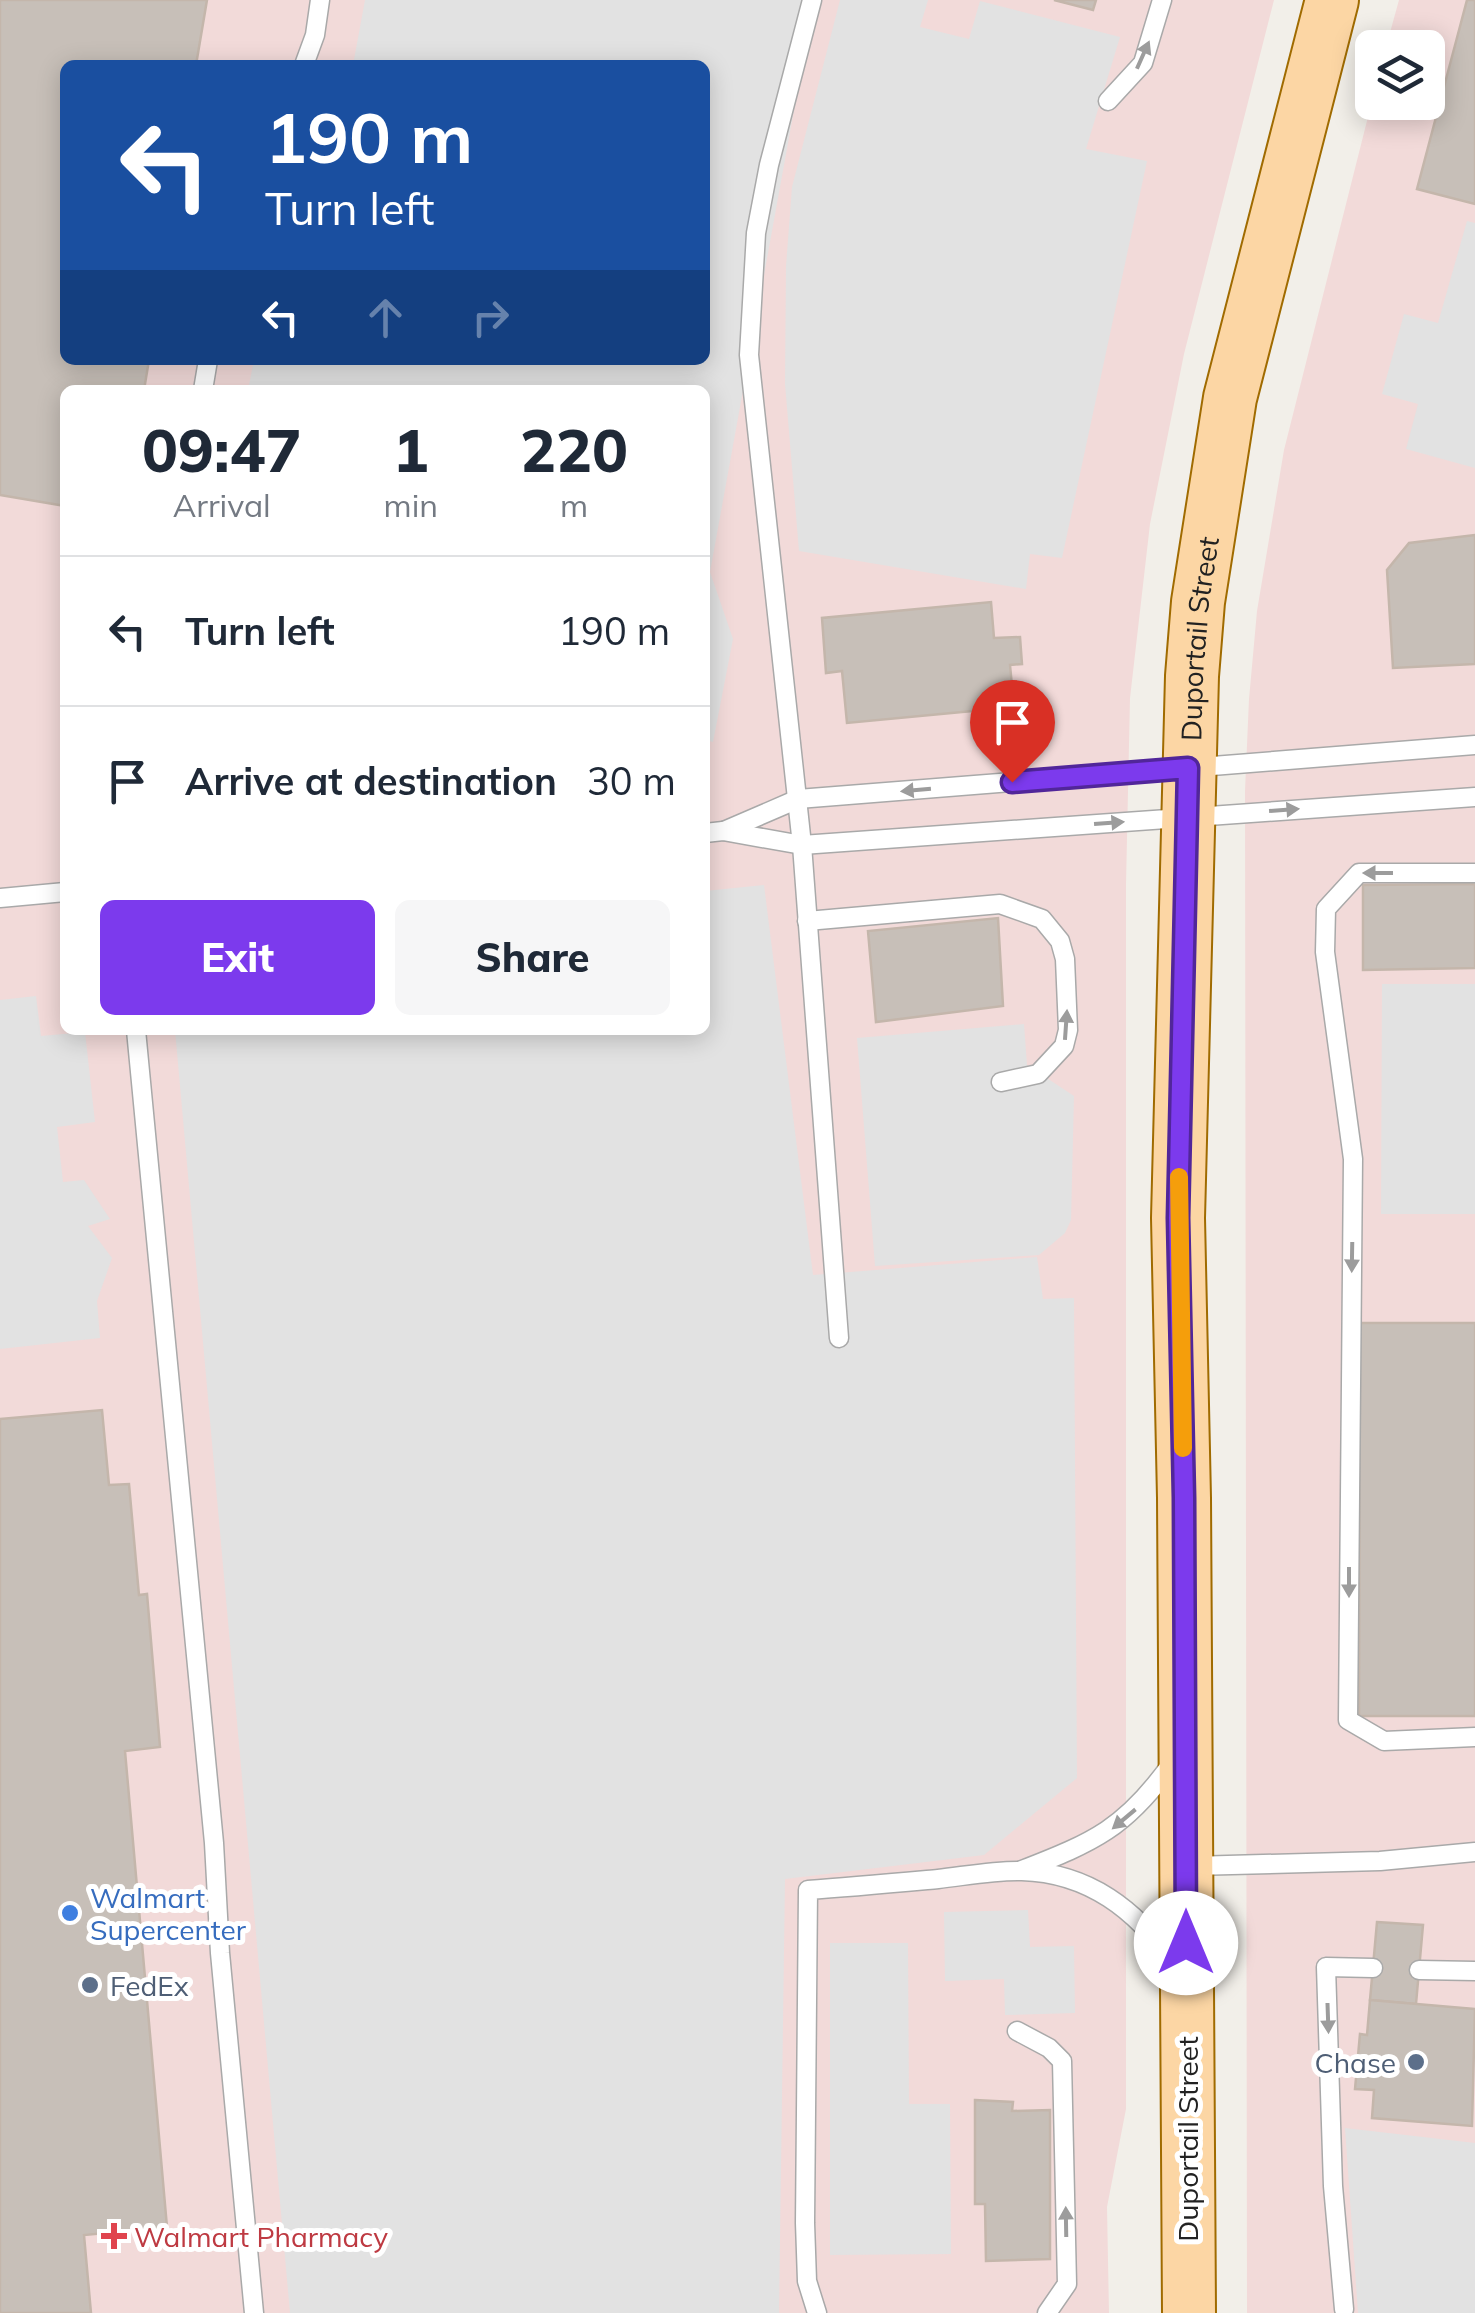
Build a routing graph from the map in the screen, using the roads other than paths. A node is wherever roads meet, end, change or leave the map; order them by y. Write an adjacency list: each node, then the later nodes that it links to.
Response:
1 (320, 0): 5 (lane)
2 (812, 0): 10 (lane)
3 (1162, 0): 6 (lane, one-way to 3)
4 (1332, 0): 8 (main road, Duportail Street)
5 (306, 60)
6 (1108, 101)
7 (1475, 745): 8 (lane)
8 (1187, 793): 9 (lane, one-way to 9); 10 (lane, one-way to 10); 12 (lane, one-way to 8); 21 (main road, Duportail Street)
9 (1475, 797)
10 (798, 800): 11 (lane); 12 (lane)
11 (714, 832): 12 (lane)
12 (802, 844): 16 (lane)
13 (1475, 874): 20 (lane, one-way to 20)
14 (60, 892): 15 (lane)
15 (0, 898)
16 (807, 920): 18 (lane, one-way to 16); 19 (lane)
17 (136, 1035): 31 (lane)
18 (1001, 1082)
19 (839, 1338)
20 (1475, 1737)
21 (1185, 1744): 23 (main road, Duportail Street); 24 (lane, one-way to 24)
22 (1475, 1852): 23 (lane)
23 (1186, 1866): 28 (main road, Duportail Street)
24 (1022, 1871): 28 (lane); 32 (lane)
25 (1372, 1968): 30 (lane, one-way to 30)
26 (1419, 1970): 27 (lane)
27 (1475, 1970)
28 (1187, 1982): 34 (main road, Duportail Street)
29 (1017, 2032): 33 (lane, one-way to 29)
30 (1344, 2309)
31 (254, 2313)
32 (817, 2313)
33 (1047, 2313)
34 (1189, 2313)

